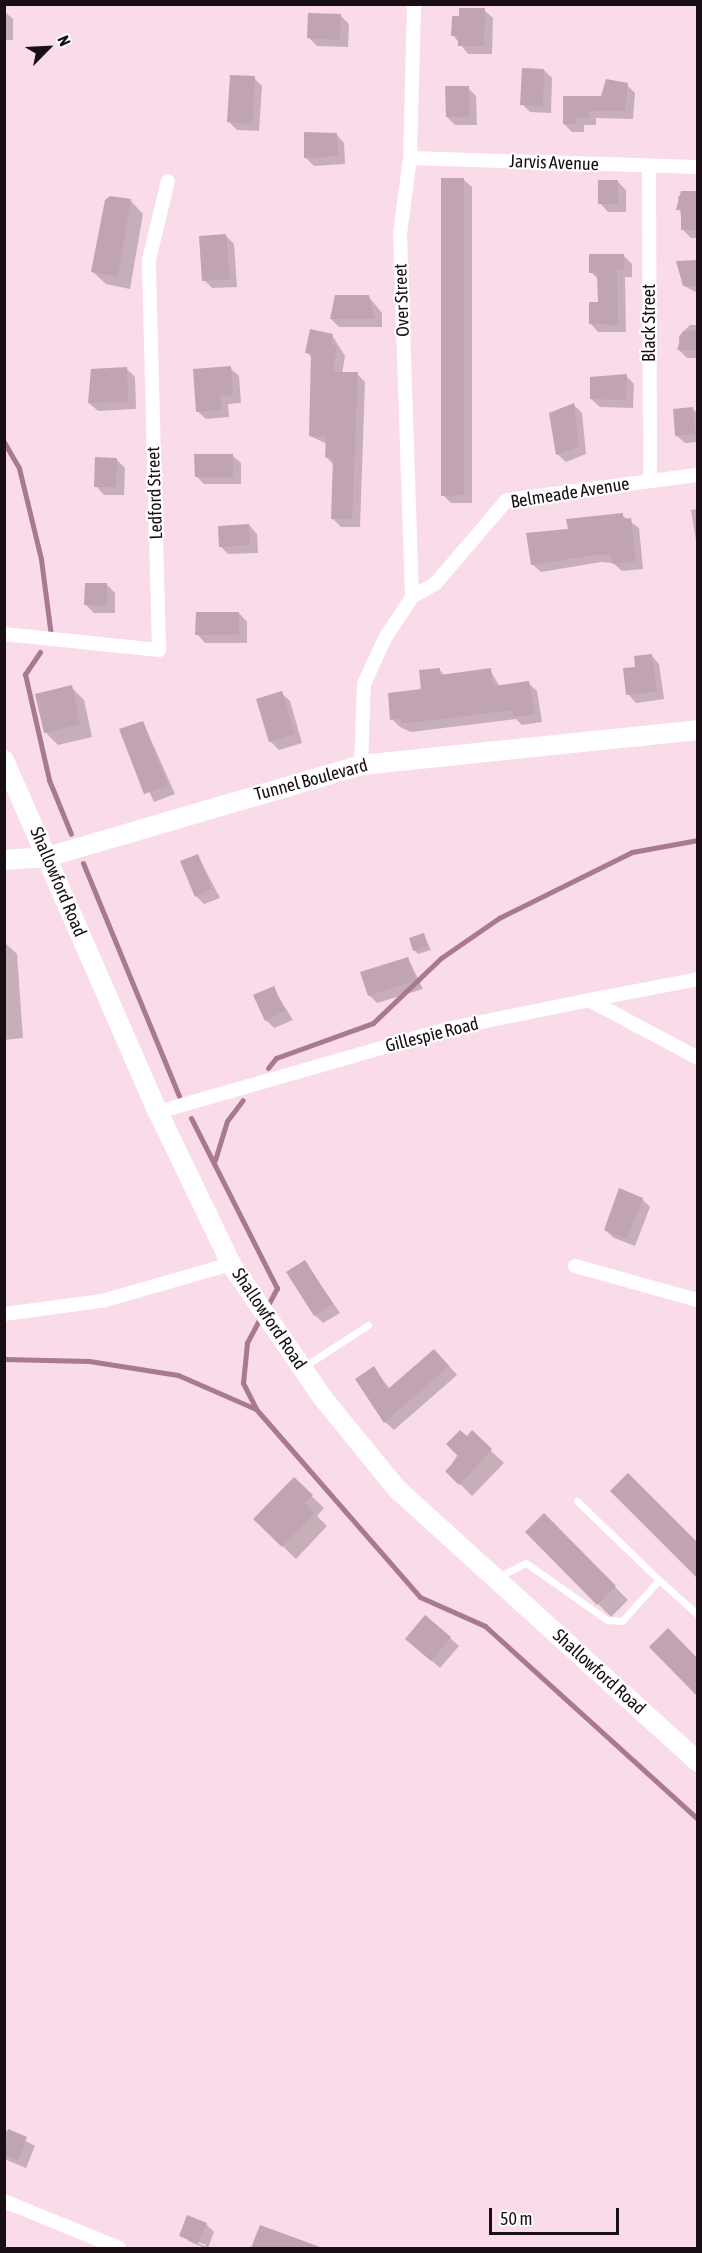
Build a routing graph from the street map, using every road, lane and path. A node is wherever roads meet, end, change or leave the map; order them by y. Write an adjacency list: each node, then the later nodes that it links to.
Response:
1 (414, 4): 2 (street, Over Street)
2 (410, 158): 3 (street, Jarvis Avenue); 8 (street, Over Street)
3 (649, 166): 4 (street, Jarvis Avenue); 7 (street, Black Street)
4 (698, 167)
5 (168, 181): 9 (street, Ledford Street)
6 (698, 475): 7 (street, Belmeade Avenue)
7 (650, 480): 8 (street, Belmeade Avenue)
8 (412, 597): 12 (street, Belmeade Avenue)
9 (4, 634)
10 (698, 730): 12 (street, Tunnel Boulevard)
11 (4, 760): 13 (street, Shallowford Road)
12 (361, 765): 13 (street, Tunnel Boulevard)
13 (47, 857): 14 (street, Tunnel Boulevard); 18 (street, Shallowford Road)
14 (4, 860)
15 (698, 979): 16 (street, Gillespie Road)
16 (590, 1000): 17 (street); 18 (street, Gillespie Road)
17 (698, 1058)
18 (158, 1112): 19 (street, Shallowford Road)
19 (231, 1264): 22 (street); 24 (street, Shallowford Road)
20 (575, 1266): 21 (street)
21 (698, 1300)
22 (4, 1314)
23 (368, 1325): 24 (lane)
24 (303, 1368): 26 (street, Shallowford Road)
25 (577, 1501): 27 (lane)
26 (496, 1579): 27 (lane); 29 (street, Shallowford Road)
27 (659, 1580): 28 (lane)
28 (698, 1615)
29 (698, 1762)
30 (4, 2201): 31 (street)
31 (119, 2248)

